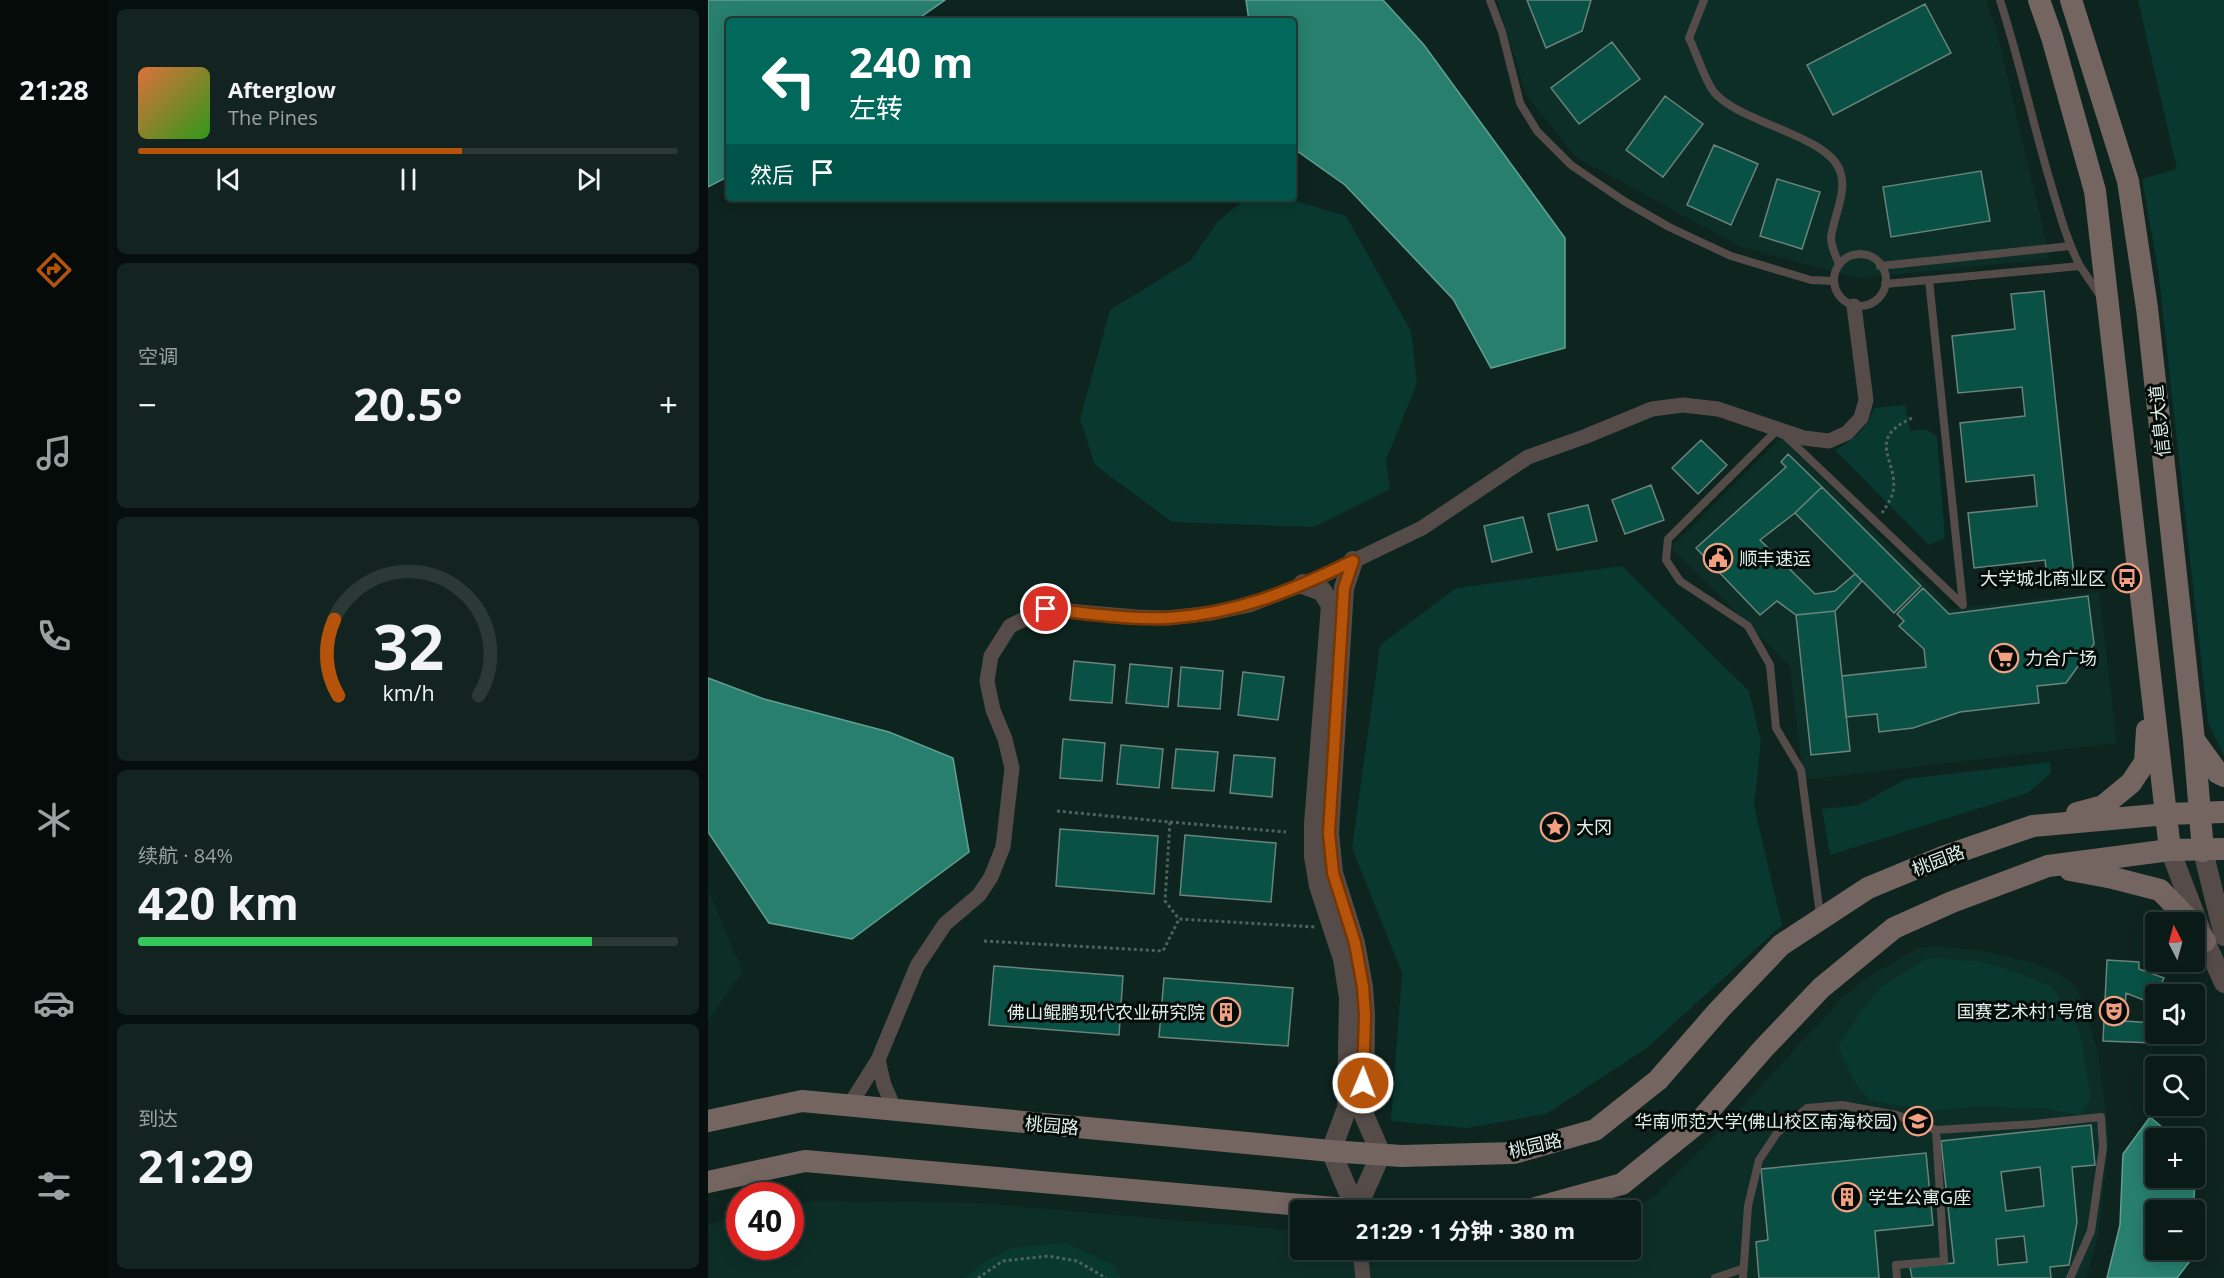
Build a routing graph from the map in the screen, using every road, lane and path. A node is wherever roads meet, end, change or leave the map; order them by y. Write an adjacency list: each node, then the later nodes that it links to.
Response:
1 (1490, 0): 11 (lane)
2 (1704, 0): 7 (lane)
3 (2000, 0): 6 (lane)
4 (2039, 0): 14 (main road, 信息大道)
5 (2071, 0): 21 (main road, 信息大道)
6 (2070, 246): 8 (lane); 9 (lane)
7 (1839, 264): 8 (lane); 11 (lane)
8 (1880, 266): 12 (lane)
9 (2080, 266): 10 (lane); 14 (lane)
10 (1929, 280): 12 (lane); 17 (lane)
11 (1833, 281): 13 (lane)
12 (1885, 284): 13 (lane)
13 (1854, 306): 16 (street)
14 (2108, 306): 20 (main road, 信息大道)
15 (1912, 418): 17 (path)
16 (1778, 429): 17 (lane); 18 (street); 35 (lane)
17 (1875, 522)
18 (1353, 561): 19 (street); 46 (street)
19 (1304, 584): 36 (street); 40 (street)
20 (2151, 678): 26 (main road, 信息大道); 28 (main road)
21 (2194, 740): 22 (main road); 24 (main road, 信息大道)
22 (2224, 776)
23 (1057, 811): 27 (path)
24 (2199, 812): 25 (main road, 桃园路); 26 (main road, 桃园路); 31 (main road, 信息大道)
25 (2224, 812)
26 (2167, 814): 28 (main road, 桃园路); 30 (main road, 信息大道)
27 (1170, 822): 29 (path); 34 (path)
28 (2033, 826): 35 (main road, 桃园路)
29 (1286, 832)
30 (2170, 850): 31 (main road); 32 (main road); 37 (street)
31 (2214, 850): 37 (street)
32 (2048, 866): 33 (main road); 50 (main road)
33 (2181, 912)
34 (1179, 919): 36 (path); 38 (path)
35 (1821, 919): 46 (main road, 桃园路)
36 (1333, 928): 45 (street)
37 (2208, 935): 39 (street)
38 (984, 941)
39 (2224, 982)
40 (878, 1060): 41 (street); 42 (street)
41 (849, 1106): 42 (main road, 桃园路); 43 (main road, 桃园路)
42 (895, 1110): 45 (main road, 桃园路)
43 (708, 1121)
44 (1936, 1130): 53 (lane); 58 (lane); 59 (lane)
45 (1331, 1151): 46 (main road, 桃园路); 48 (street)
46 (1381, 1154): 49 (street)
47 (708, 1182): 51 (main road)
48 (1353, 1200)
49 (1361, 1200)
50 (1564, 1200)
51 (1290, 1204)
52 (1361, 1260): 56 (street)
53 (1742, 1274): 57 (lane)
54 (978, 1278): 55 (path)
55 (1106, 1278)
56 (1363, 1278)
57 (1714, 1278)
58 (1897, 1278)
59 (2070, 1278)

